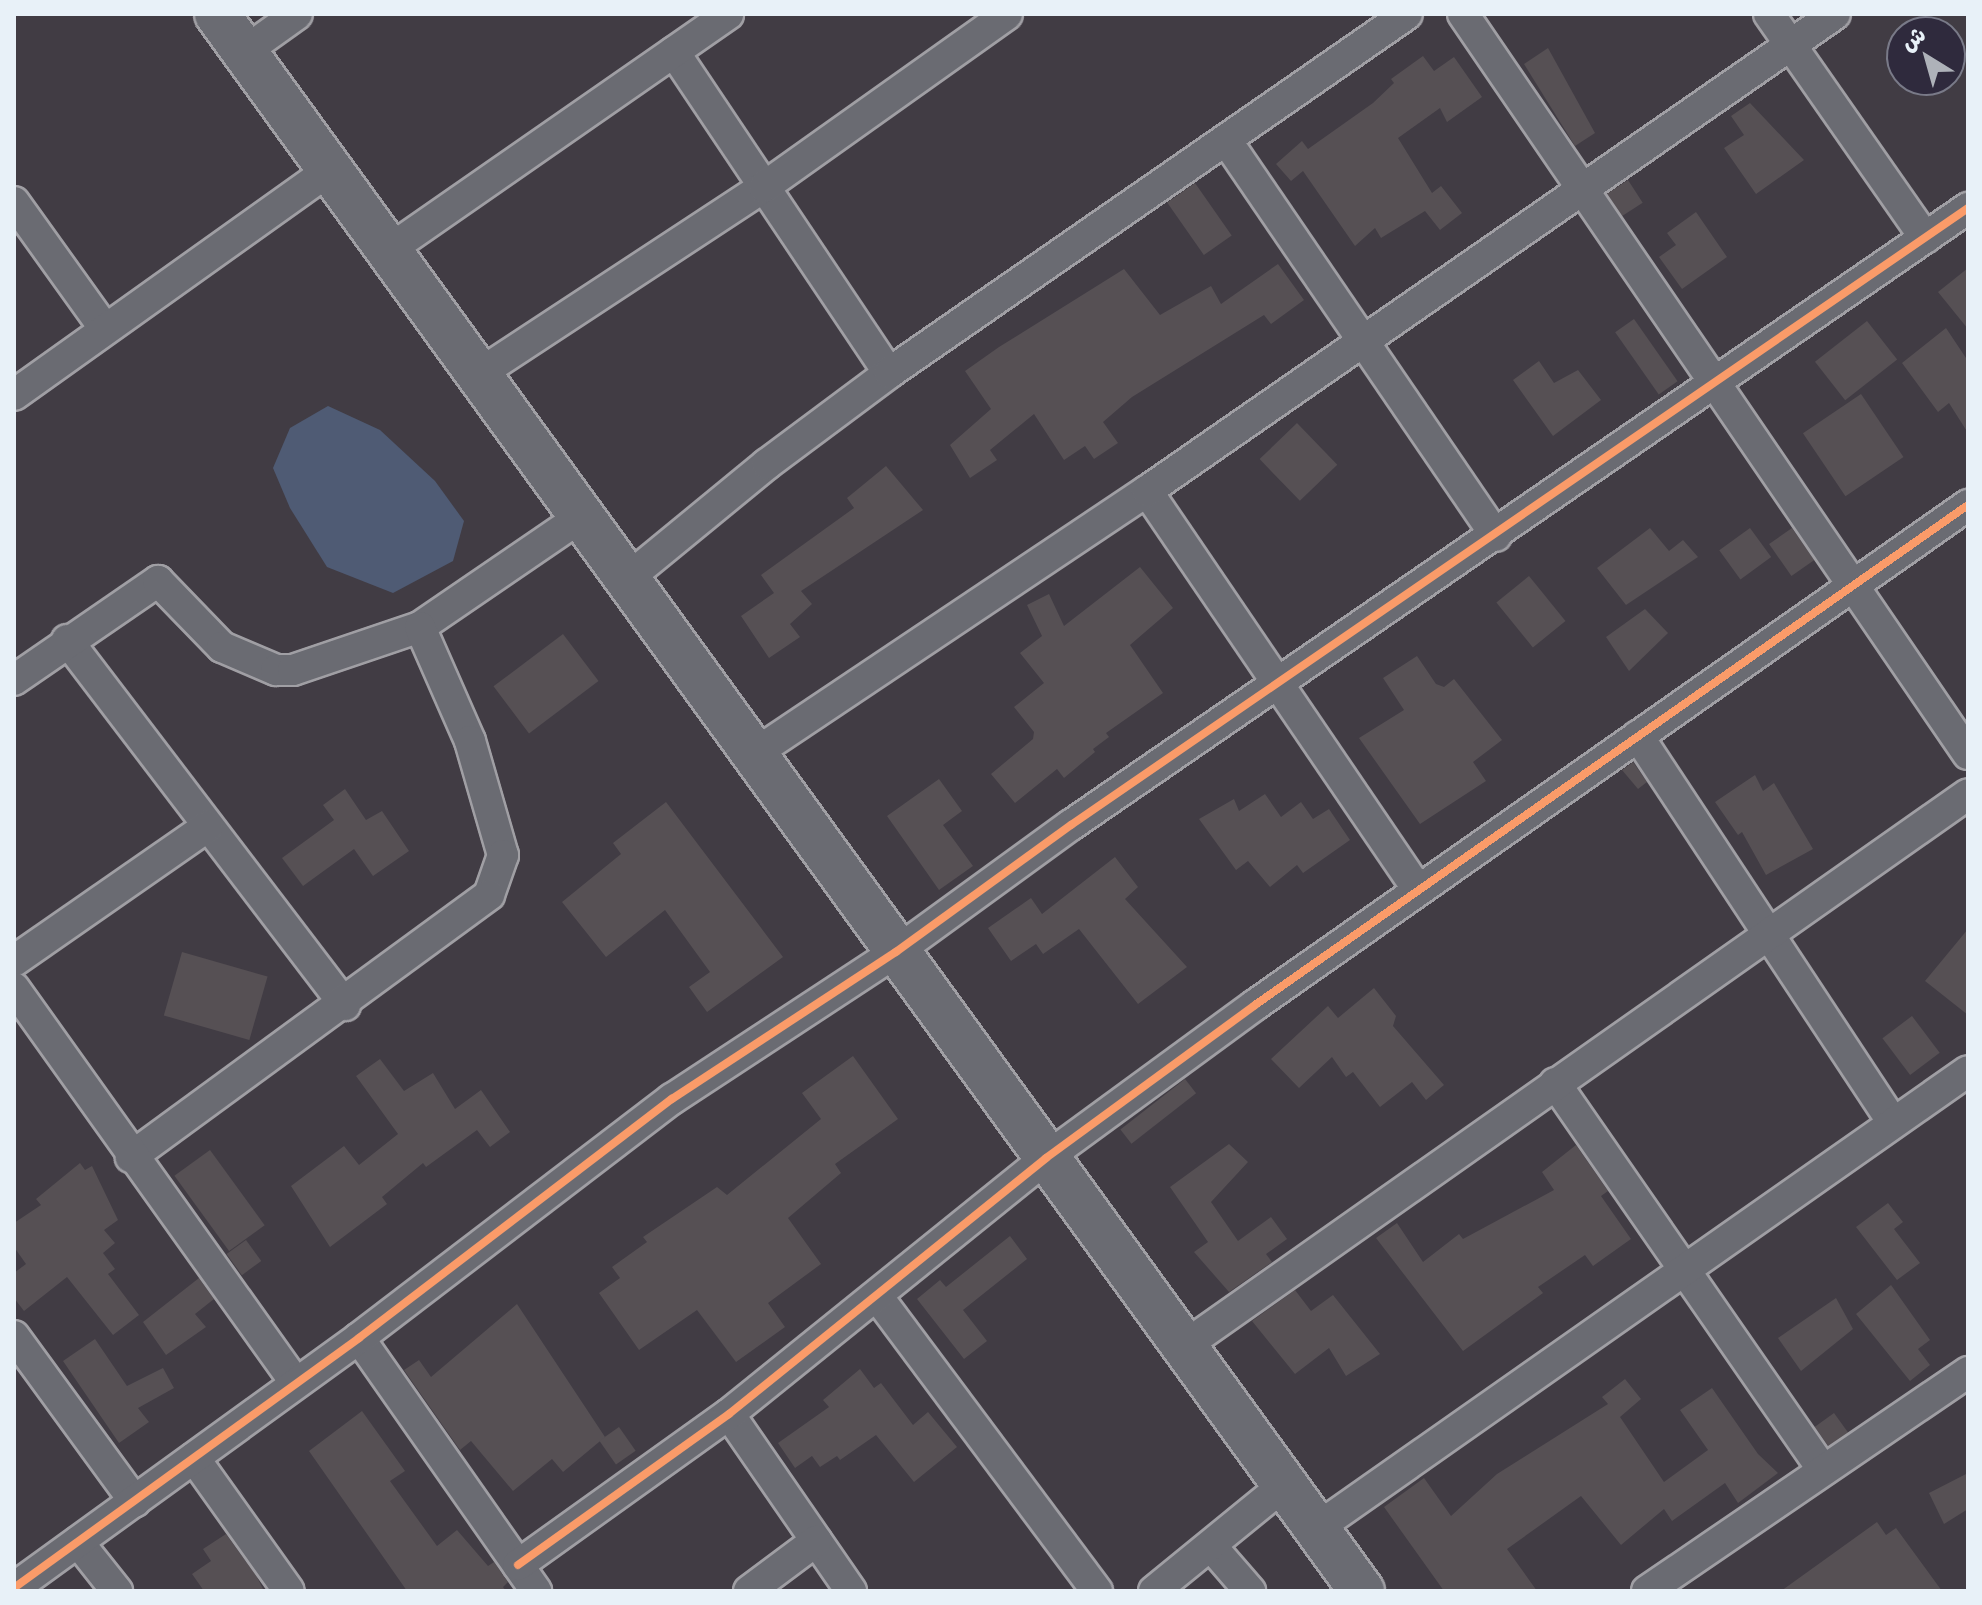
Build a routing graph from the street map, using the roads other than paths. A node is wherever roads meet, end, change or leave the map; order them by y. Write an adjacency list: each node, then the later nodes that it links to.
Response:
1 (217, 14): 10 (highway)
2 (297, 14): 10 (street)
3 (728, 14): 11 (street)
4 (1007, 14): 14 (street)
5 (1407, 14): 12 (street)
6 (1463, 14): 15 (street)
7 (1769, 14): 9 (street)
8 (1835, 14): 9 (street)
9 (1791, 44): 15 (street); 18 (street)
10 (244, 52): 13 (highway)
11 (674, 52): 14 (street); 19 (street)
12 (1226, 140): 21 (street); 22 (street)
13 (329, 170): 19 (highway); 20 (street)
14 (764, 187): 22 (street); 23 (street)
15 (1583, 189): 21 (street); 24 (street)
16 (14, 202): 20 (street)
17 (1968, 208): 18 (street)
18 (1925, 238): 24 (street)
19 (389, 250): 23 (highway)
20 (105, 329): 25 (street)
21 (1364, 340): 26 (street); 29 (street)
22 (889, 373): 30 (street)
23 (479, 374): 28 (highway)
24 (1716, 385): 29 (street); 31 (street)
25 (14, 395)
26 (1147, 491): 35 (street); 37 (street)
27 (1968, 505): 31 (street)
28 (582, 516): 30 (highway); 32 (street)
29 (1496, 536): 35 (street)
30 (627, 579): 37 (highway)
31 (1853, 586): 36 (street); 38 (street)
32 (420, 627): 33 (street); 46 (street)
33 (67, 640): 34 (street); 40 (street)
34 (14, 680)
35 (1278, 687): 41 (street); 43 (street)
36 (1638, 736): 41 (street); 42 (street)
37 (757, 752): 43 (highway)
38 (1968, 754)
39 (1968, 794): 42 (street)
40 (208, 826): 44 (street); 46 (street)
41 (1418, 890): 51 (street)
42 (1767, 931): 48 (street); 49 (street)
43 (896, 952): 51 (highway); 55 (street)
44 (14, 961)
45 (14, 988): 50 (street)
46 (345, 1005): 50 (street)
47 (1968, 1071): 49 (street)
48 (1555, 1083): 52 (street); 56 (street)
49 (1893, 1122): 52 (street)
50 (131, 1157): 58 (street)
51 (1046, 1158): 53 (street); 56 (highway)
52 (1684, 1265): 61 (street); 64 (street)
53 (877, 1296): 59 (street); 75 (street)
54 (14, 1336): 63 (street)
55 (359, 1338): 58 (street); 68 (street)
56 (1183, 1347): 62 (highway)
57 (1968, 1372): 61 (street)
58 (296, 1383): 60 (street)
59 (729, 1414): 65 (street); 68 (street)
60 (194, 1458): 63 (street); 71 (street)
61 (1823, 1470): 79 (street)
62 (1284, 1485): 64 (highway); 67 (street)
63 (135, 1502): 66 (street)
64 (1317, 1528): 78 (highway)
65 (816, 1541): 73 (street); 74 (street)
66 (78, 1542): 69 (street); 70 (street)
67 (1211, 1546): 76 (street); 77 (street)
68 (518, 1565): 72 (street)
69 (14, 1588)
70 (117, 1591)
71 (289, 1591)
72 (536, 1591)
73 (749, 1591)
74 (851, 1591)
75 (1097, 1591)
76 (1154, 1591)
77 (1250, 1591)
78 (1362, 1591)
79 (1647, 1591)

